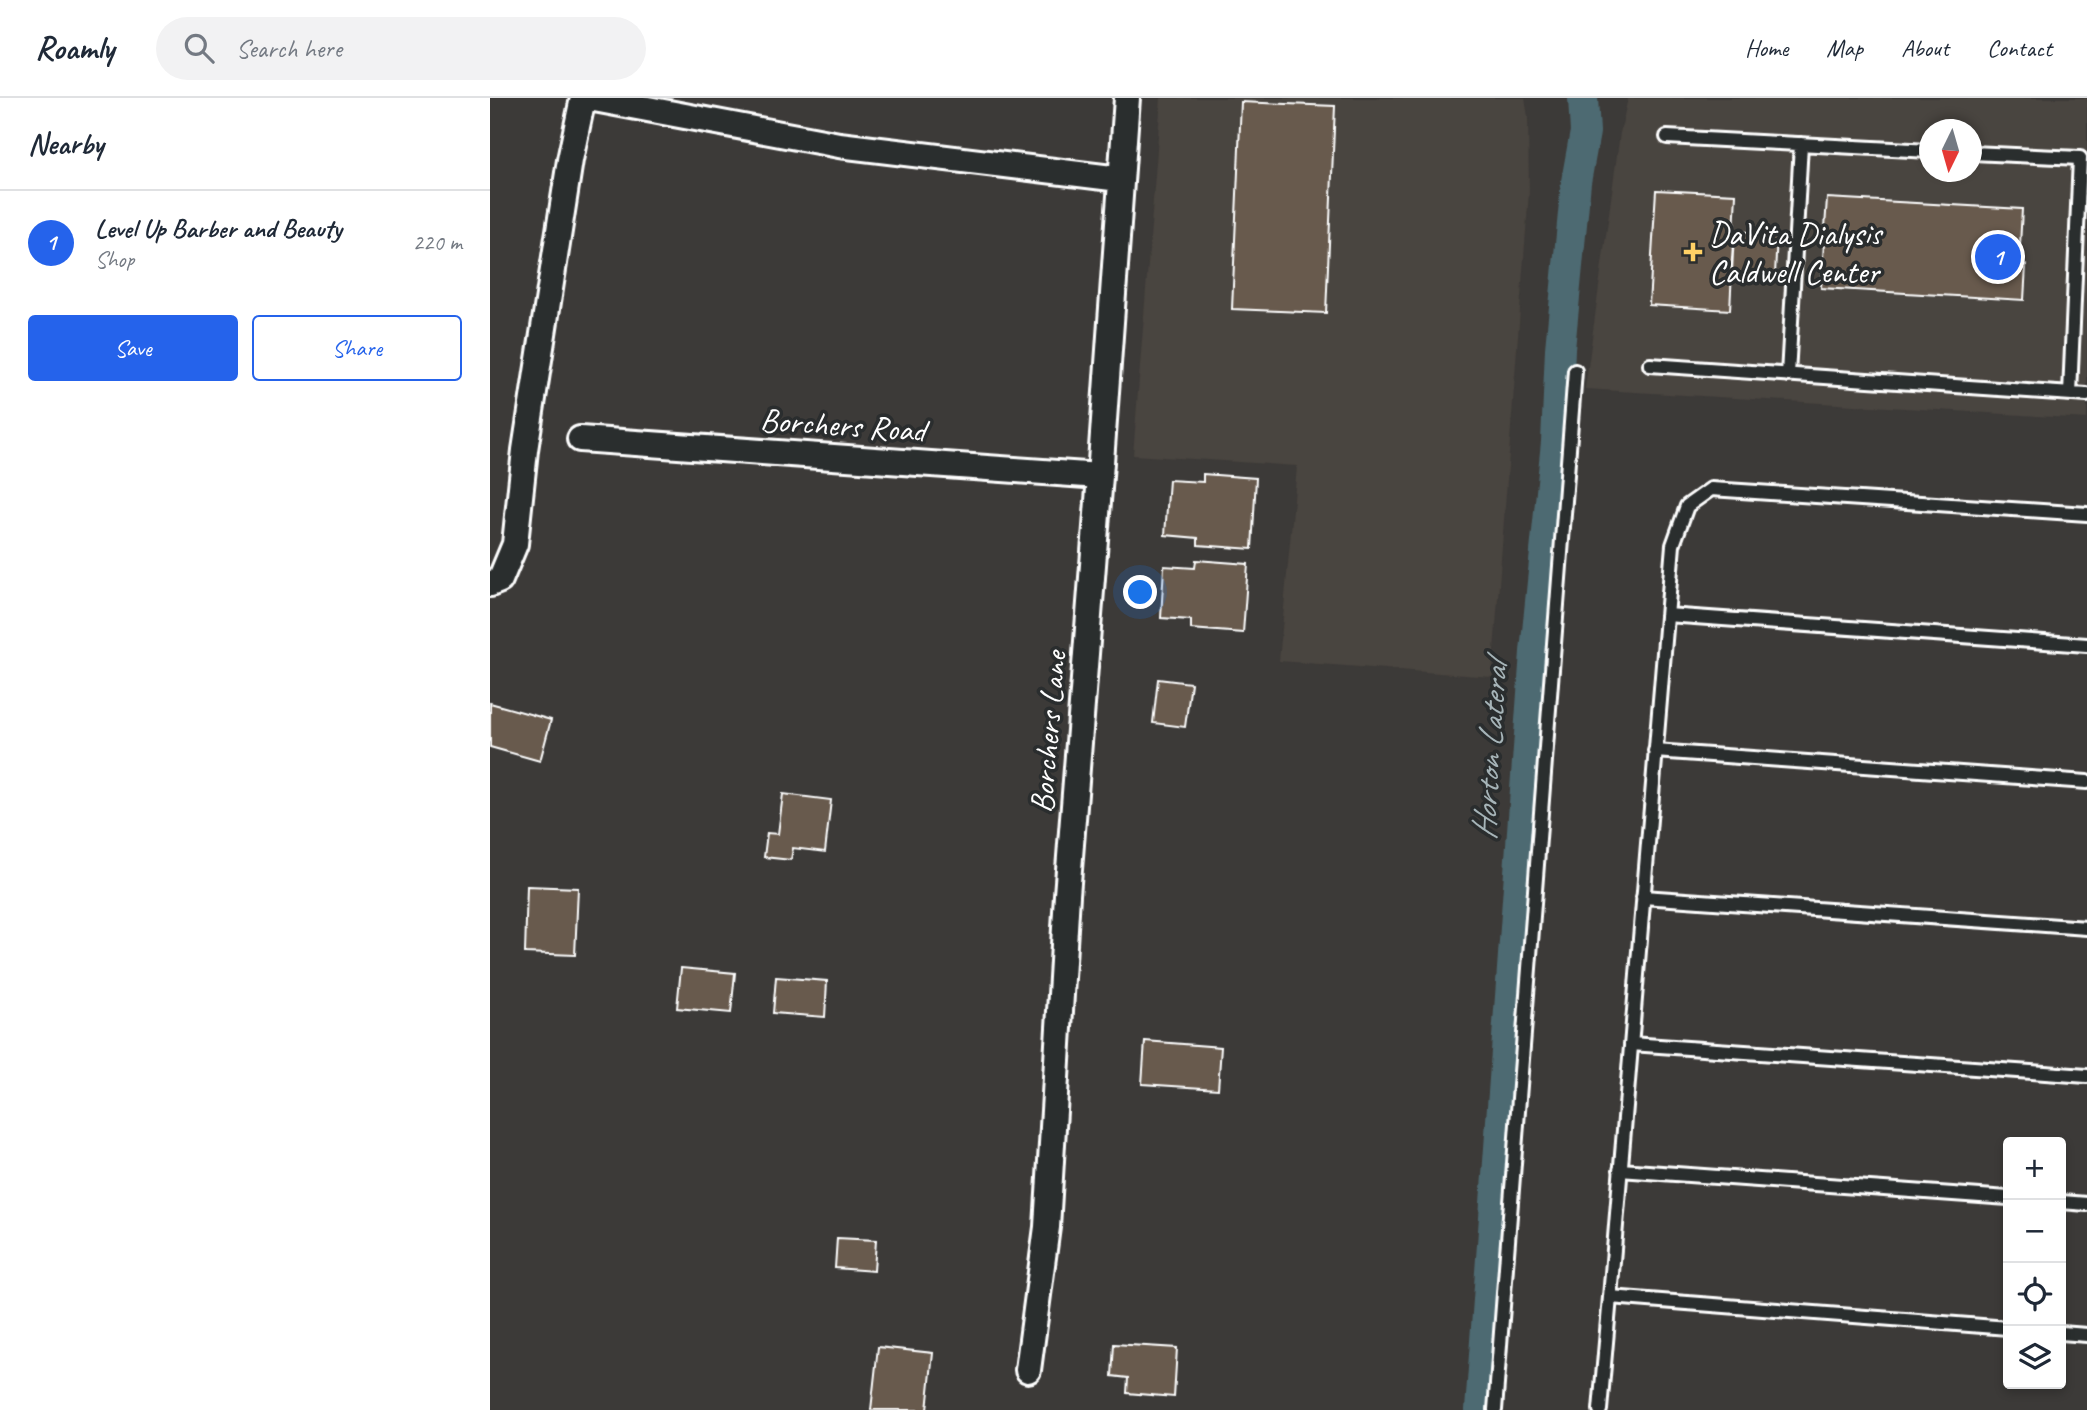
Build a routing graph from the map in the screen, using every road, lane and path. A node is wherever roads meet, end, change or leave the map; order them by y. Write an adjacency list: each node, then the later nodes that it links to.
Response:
1 (583, 98): 18 (street)
2 (589, 98): 9 (street)
3 (1127, 98): 9 (street, Borchers Lane)
4 (1667, 137): 5 (lane)
5 (1801, 144): 6 (lane); 12 (lane)
6 (1919, 150)
7 (1982, 154): 8 (lane)
8 (2083, 159): 13 (lane)
9 (1120, 179): 16 (street, Borchers Lane)
10 (1650, 365): 12 (lane)
11 (1575, 371): 36 (lane)
12 (1788, 375): 13 (lane)
13 (2070, 394): 14 (lane)
14 (2087, 395)
15 (580, 439): 16 (street, Borchers Road)
16 (1100, 476): 35 (street, Borchers Lane)
17 (2087, 514): 19 (lane)
18 (490, 584)
19 (1667, 615): 20 (lane); 21 (lane)
20 (2087, 645)
21 (1655, 751): 22 (lane); 23 (lane)
22 (2087, 782)
23 (1643, 897): 24 (lane); 25 (lane)
24 (2087, 928)
25 (1631, 1044): 26 (lane); 27 (lane)
26 (2087, 1076)
27 (1620, 1170): 28 (lane); 31 (lane)
28 (2003, 1198)
29 (2066, 1202): 30 (lane)
30 (2087, 1204)
31 (1610, 1297): 32 (lane); 37 (lane)
32 (2003, 1328)
33 (2066, 1333): 34 (lane)
34 (2087, 1335)
35 (1028, 1370)
36 (1495, 1410)
37 (1600, 1410)

